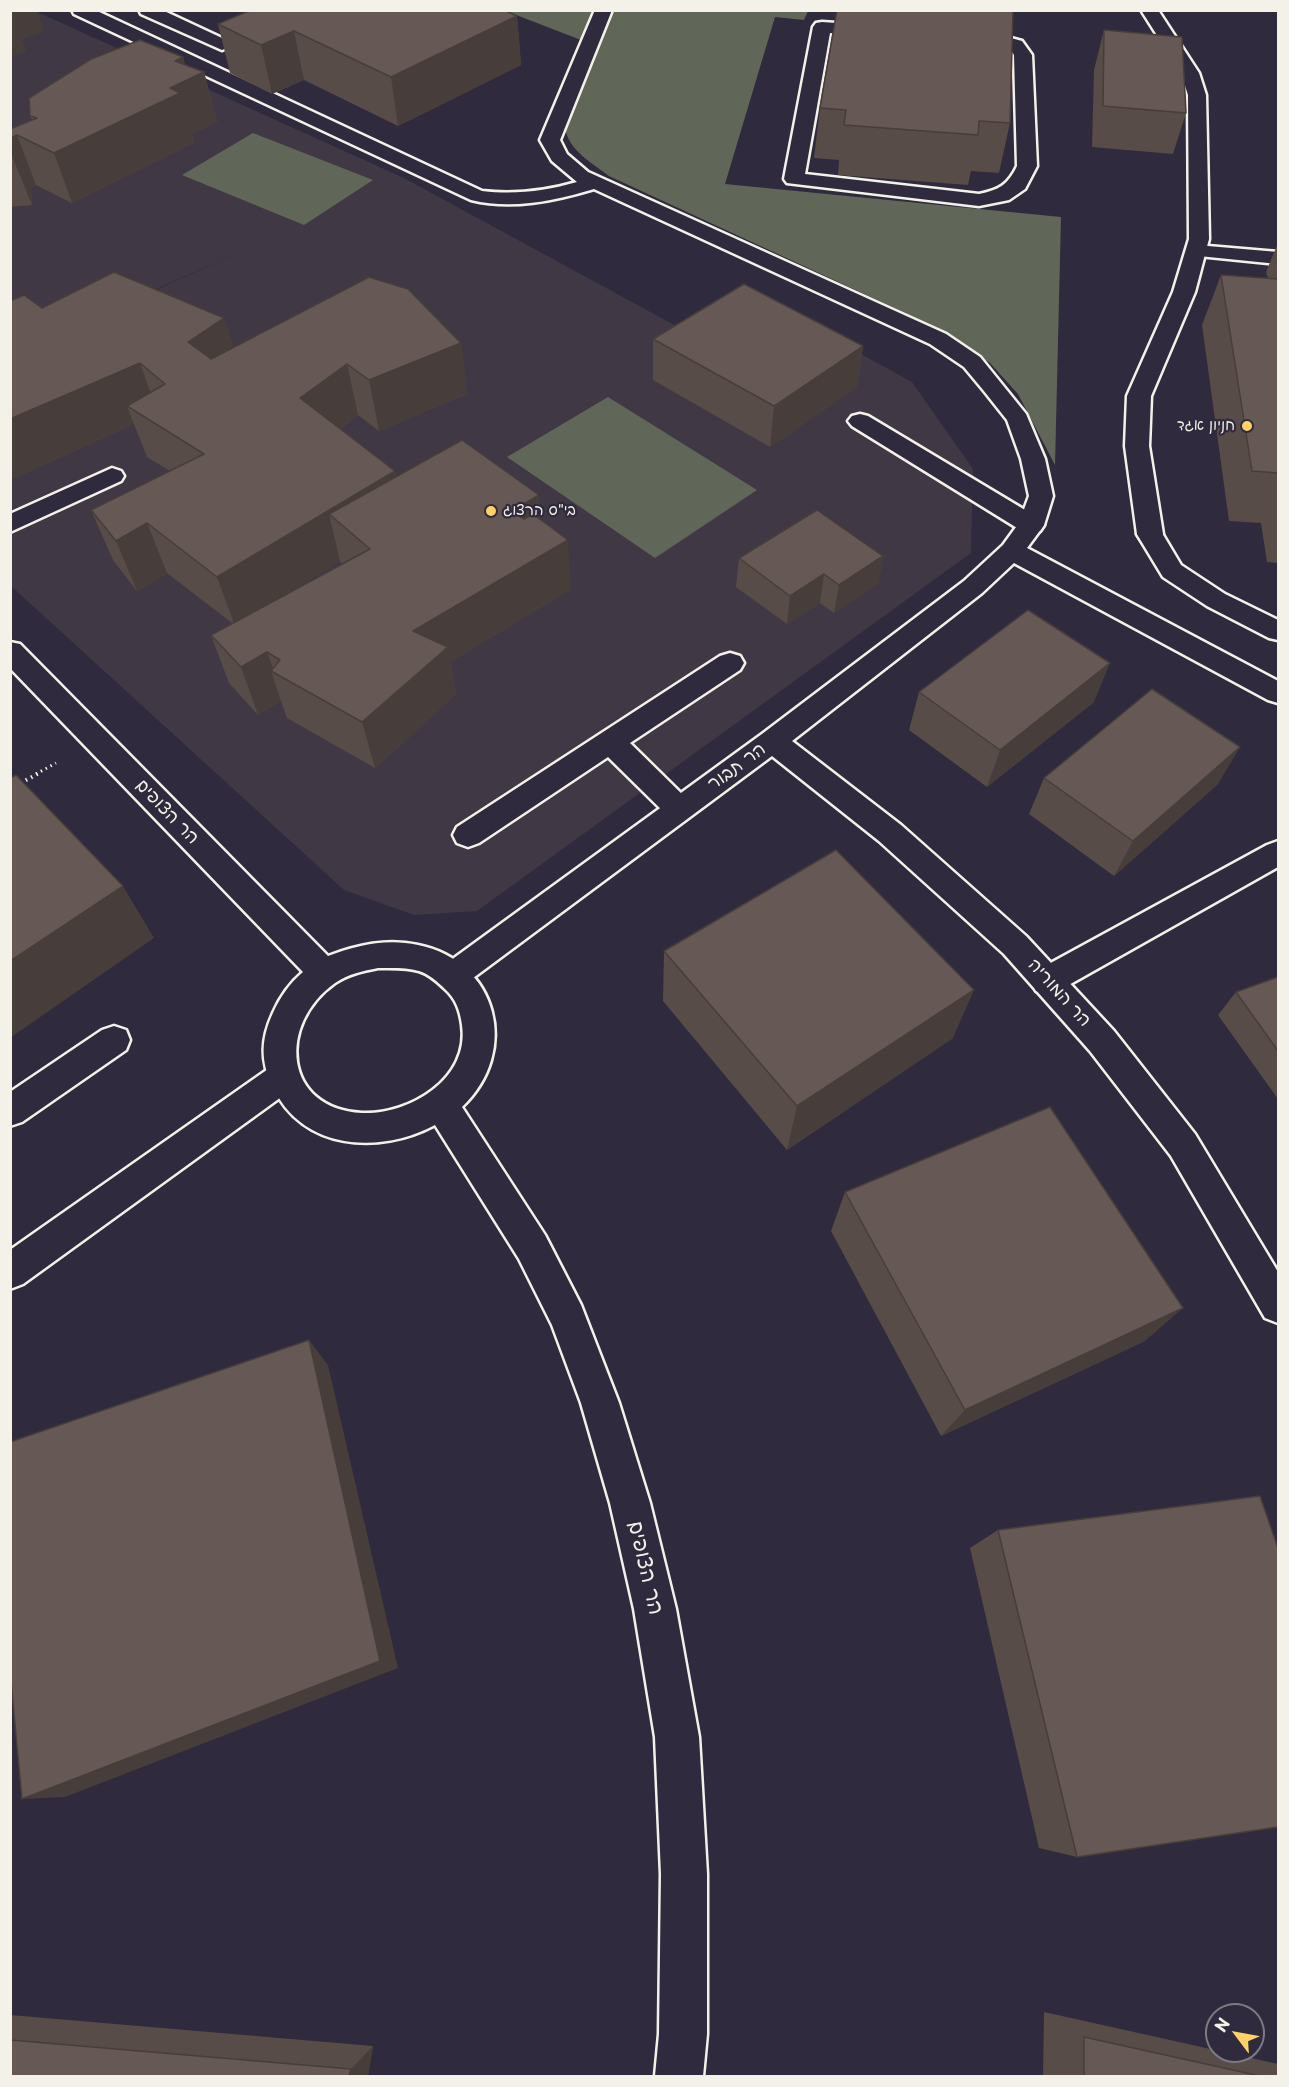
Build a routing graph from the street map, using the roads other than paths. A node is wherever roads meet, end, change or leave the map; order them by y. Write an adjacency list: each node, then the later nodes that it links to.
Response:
1 (80, 10): 9 (street)
2 (147, 10): 7 (street)
3 (189, 10): 7 (street)
4 (299, 10): 7 (street)
5 (604, 10): 10 (street, הר תבור)
6 (1149, 10): 11 (street)
7 (167, 20): 9 (street)
8 (931, 26): 8 (street)
9 (130, 36): 10 (street)
10 (596, 182): 16 (street, הר תבור)
11 (1196, 251): 12 (street); 18 (street)
12 (1278, 258)
13 (860, 421): 16 (street)
14 (112, 476): 15 (street)
15 (10, 524)
16 (1031, 525): 17 (street, הר תבור)
17 (1012, 551): 21 (street); 22 (street, הר תבור)
18 (1278, 631)
19 (10, 651): 27 (street, הר הצופים)
20 (730, 663): 23 (street)
21 (1278, 693)
22 (772, 741): 24 (street, הר תבור); 29 (street, הר המוריה)
23 (611, 742): 24 (street); 25 (street)
24 (679, 809): 28 (street, הר תבור)
25 (468, 835)
26 (1278, 853): 29 (street)
27 (324, 973): 28 (street); 31 (street)
28 (454, 975): 32 (street)
29 (1047, 981): 35 (street, הר המוריה)
30 (114, 1040): 33 (street)
31 (283, 1077): 32 (street); 34 (street)
32 (441, 1104): 36 (street, הר הצופים)
33 (10, 1111)
34 (10, 1272)
35 (1278, 1305)
36 (679, 2076)

